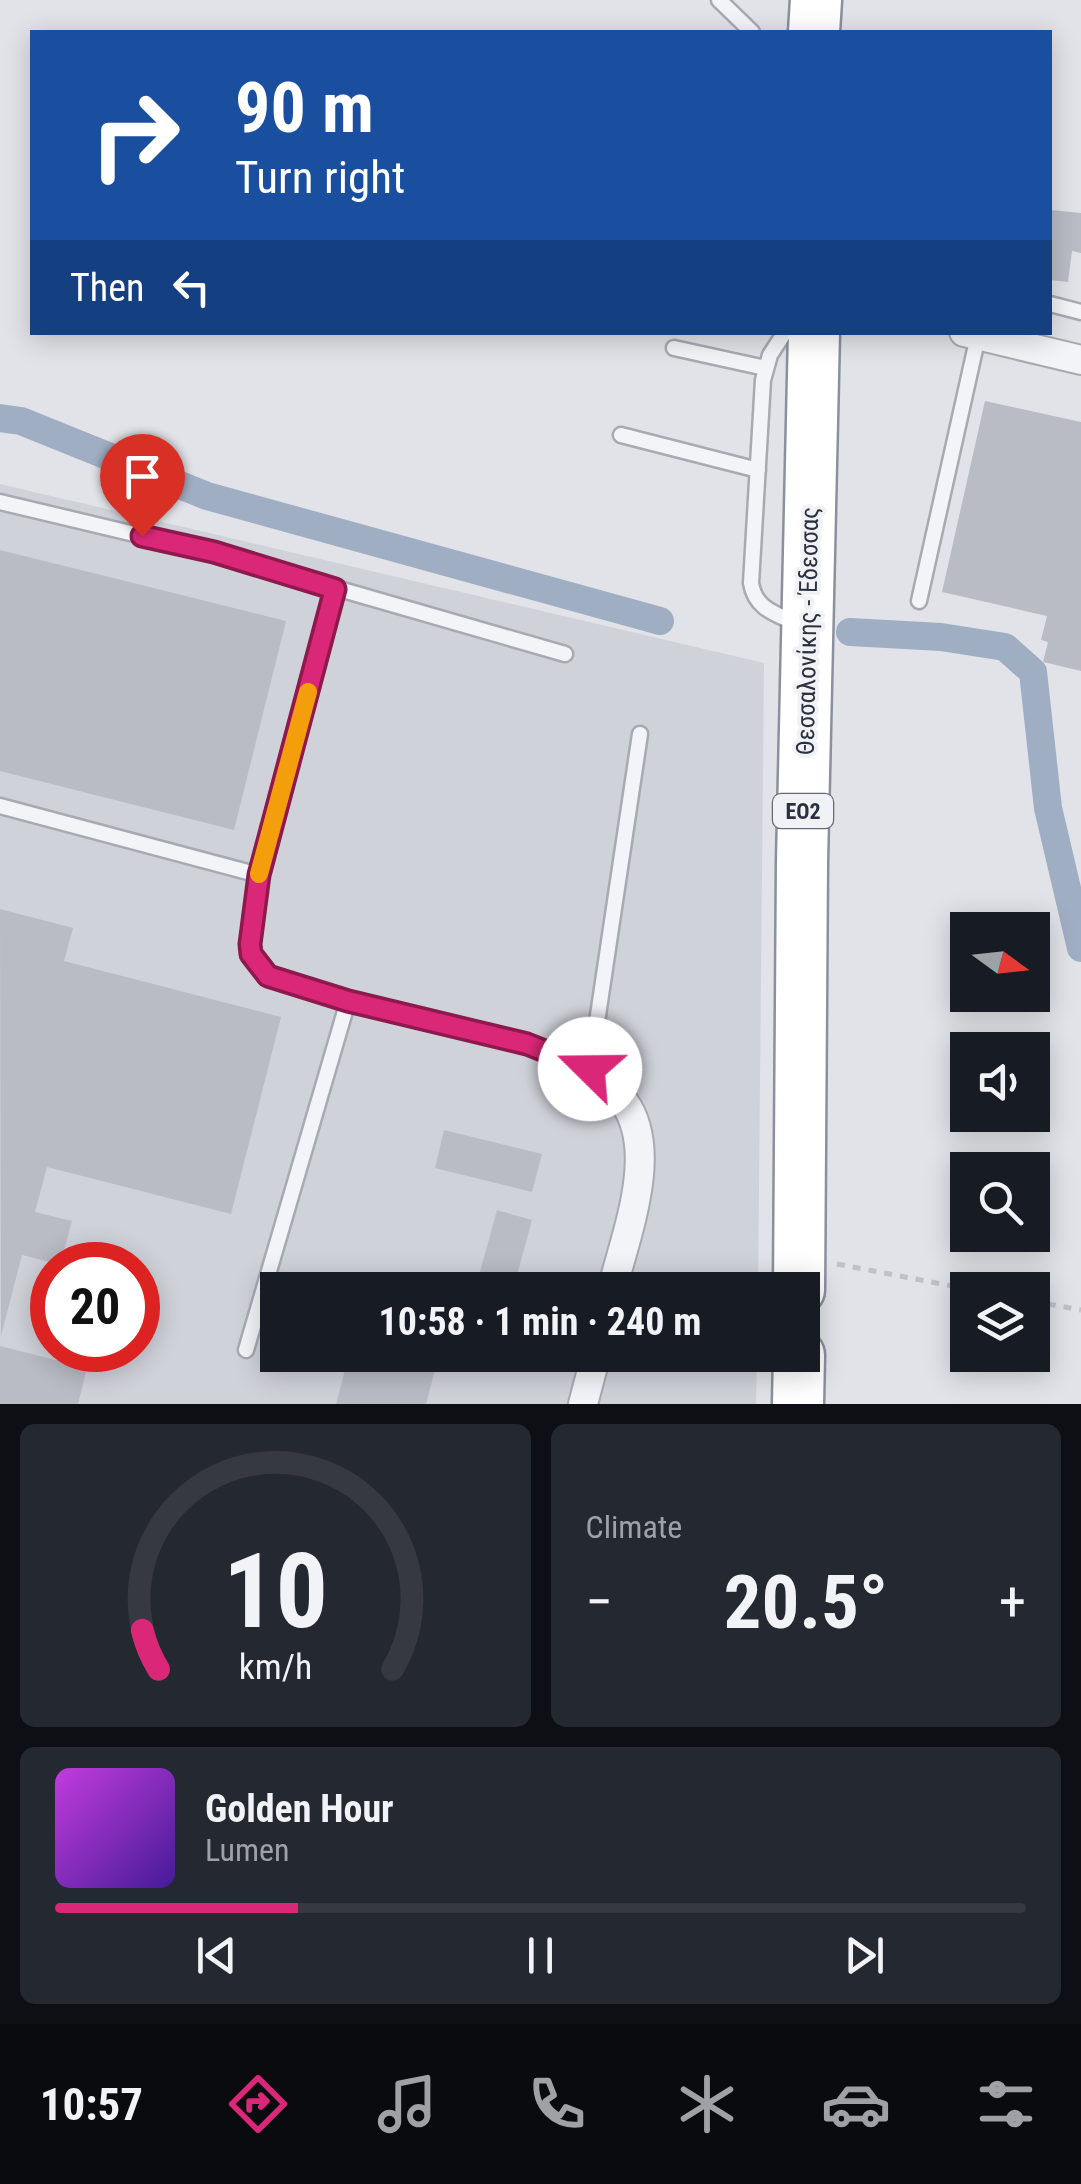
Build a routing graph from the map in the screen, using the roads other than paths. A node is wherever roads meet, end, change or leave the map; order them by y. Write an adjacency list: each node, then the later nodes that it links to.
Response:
1 (719, 0): 3 (lane)
2 (816, 0): 4 (highway)
3 (750, 30)
4 (814, 30)
5 (1052, 305): 6 (lane)
6 (1081, 312)
7 (783, 335): 13 (lane)
8 (814, 335): 19 (highway, Θεσσαλονίκης - Έδεσσας / ΕΟ2)
9 (971, 335): 18 (lane)
10 (975, 335): 12 (street)
11 (674, 348): 13 (lane)
12 (1081, 360)
13 (766, 368): 15 (lane)
14 (621, 434): 15 (lane)
15 (758, 470): 19 (lane)
16 (0, 502): 17 (lane)
17 (335, 589): 20 (lane); 23 (lane)
18 (918, 602)
19 (808, 628): 27 (highway, Θεσσαλονίκης - Έδεσσας / ΕΟ2)
20 (566, 654)
21 (640, 734): 25 (lane)
22 (0, 806): 23 (lane)
23 (259, 875): 24 (lane)
24 (348, 1001): 25 (lane); 28 (lane)
25 (590, 1069): 26 (street)
26 (616, 1272)
27 (800, 1272)
28 (246, 1350)
29 (591, 1372): 31 (street)
30 (799, 1372): 32 (highway)
31 (583, 1404)
32 (798, 1404)

